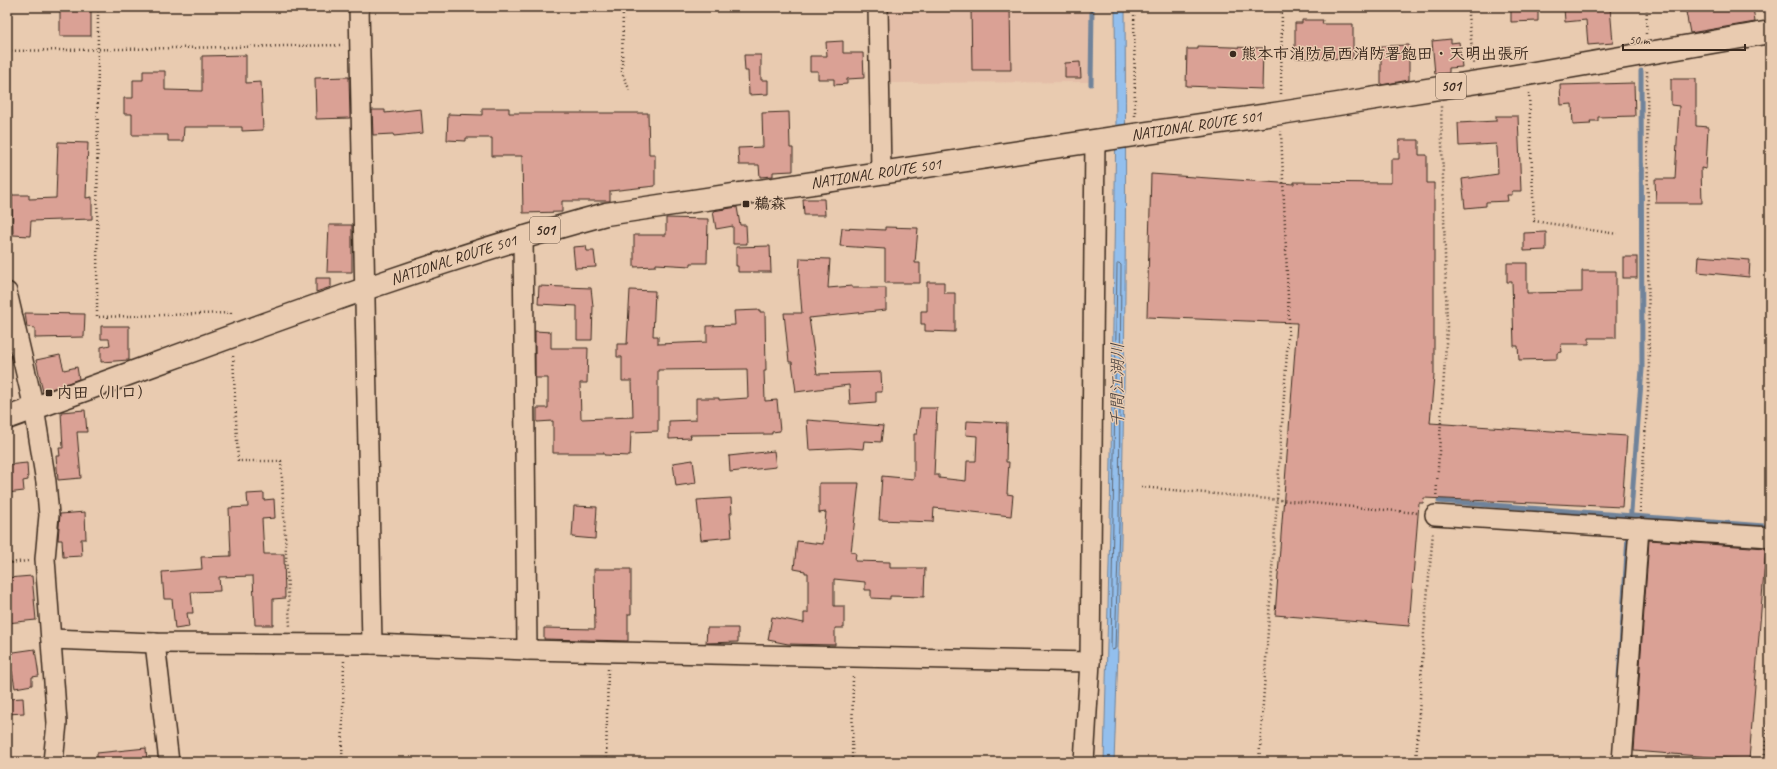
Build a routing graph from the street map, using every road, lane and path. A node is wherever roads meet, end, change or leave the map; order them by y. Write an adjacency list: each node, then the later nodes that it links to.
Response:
1 (98, 7): 11 (path)
2 (359, 7): 10 (street)
3 (623, 7): 17 (path)
4 (878, 7): 21 (street)
5 (1134, 7): 19 (path)
6 (1282, 7): 18 (path)
7 (1467, 7): 15 (path)
8 (1647, 7): 13 (path)
9 (1770, 32): 13 (highway, NATIONAL ROUTE 501 / 501)
10 (359, 45): 11 (path); 24 (street)
11 (98, 49): 12 (path); 26 (path)
12 (7, 51)
13 (1646, 53): 14 (highway, NATIONAL ROUTE 501 / 501); 32 (path)
14 (1528, 74): 15 (highway, NATIONAL ROUTE 501 / 501); 22 (path)
15 (1476, 82): 16 (highway, NATIONAL ROUTE 501 / 501)
16 (1441, 88): 18 (highway, NATIONAL ROUTE 501 / 501); 31 (path)
17 (631, 93)
18 (1281, 113): 19 (highway, NATIONAL ROUTE 501 / 501); 30 (path)
19 (1133, 134): 20 (highway, NATIONAL ROUTE 501 / 501)
20 (1101, 139): 21 (highway, NATIONAL ROUTE 501 / 501); 42 (street)
21 (881, 173): 23 (highway, NATIONAL ROUTE 501 / 501)
22 (1617, 234)
23 (524, 236): 24 (highway, NATIONAL ROUTE 501 / 501); 39 (street)
24 (366, 288): 26 (highway, NATIONAL ROUTE 501 / 501); 38 (street)
25 (7, 292): 27 (street)
26 (232, 336): 27 (highway, NATIONAL ROUTE 501 / 501); 36 (path)
27 (34, 408): 28 (highway, NATIONAL ROUTE 501 / 501); 34 (street)
28 (7, 418)
29 (1141, 487): 30 (path)
30 (1278, 500): 31 (path); 50 (path)
31 (1435, 515): 32 (street); 51 (path)
32 (1638, 528): 33 (street); 52 (street)
33 (1770, 537)
34 (51, 639): 35 (street); 44 (street)
35 (155, 643): 36 (street); 45 (street)
36 (291, 644): 37 (street)
37 (344, 644): 38 (street); 46 (path)
38 (372, 644): 39 (street)
39 (527, 650): 40 (street)
40 (608, 653): 41 (street); 47 (path)
41 (853, 657): 42 (street); 48 (path)
42 (1090, 662): 49 (street)
43 (1770, 697): 53 (path)
44 (53, 762)
45 (170, 762)
46 (342, 762)
47 (606, 762)
48 (852, 762)
49 (1084, 762)
50 (1259, 762)
51 (1416, 762)
52 (1622, 762)
53 (1764, 762)

